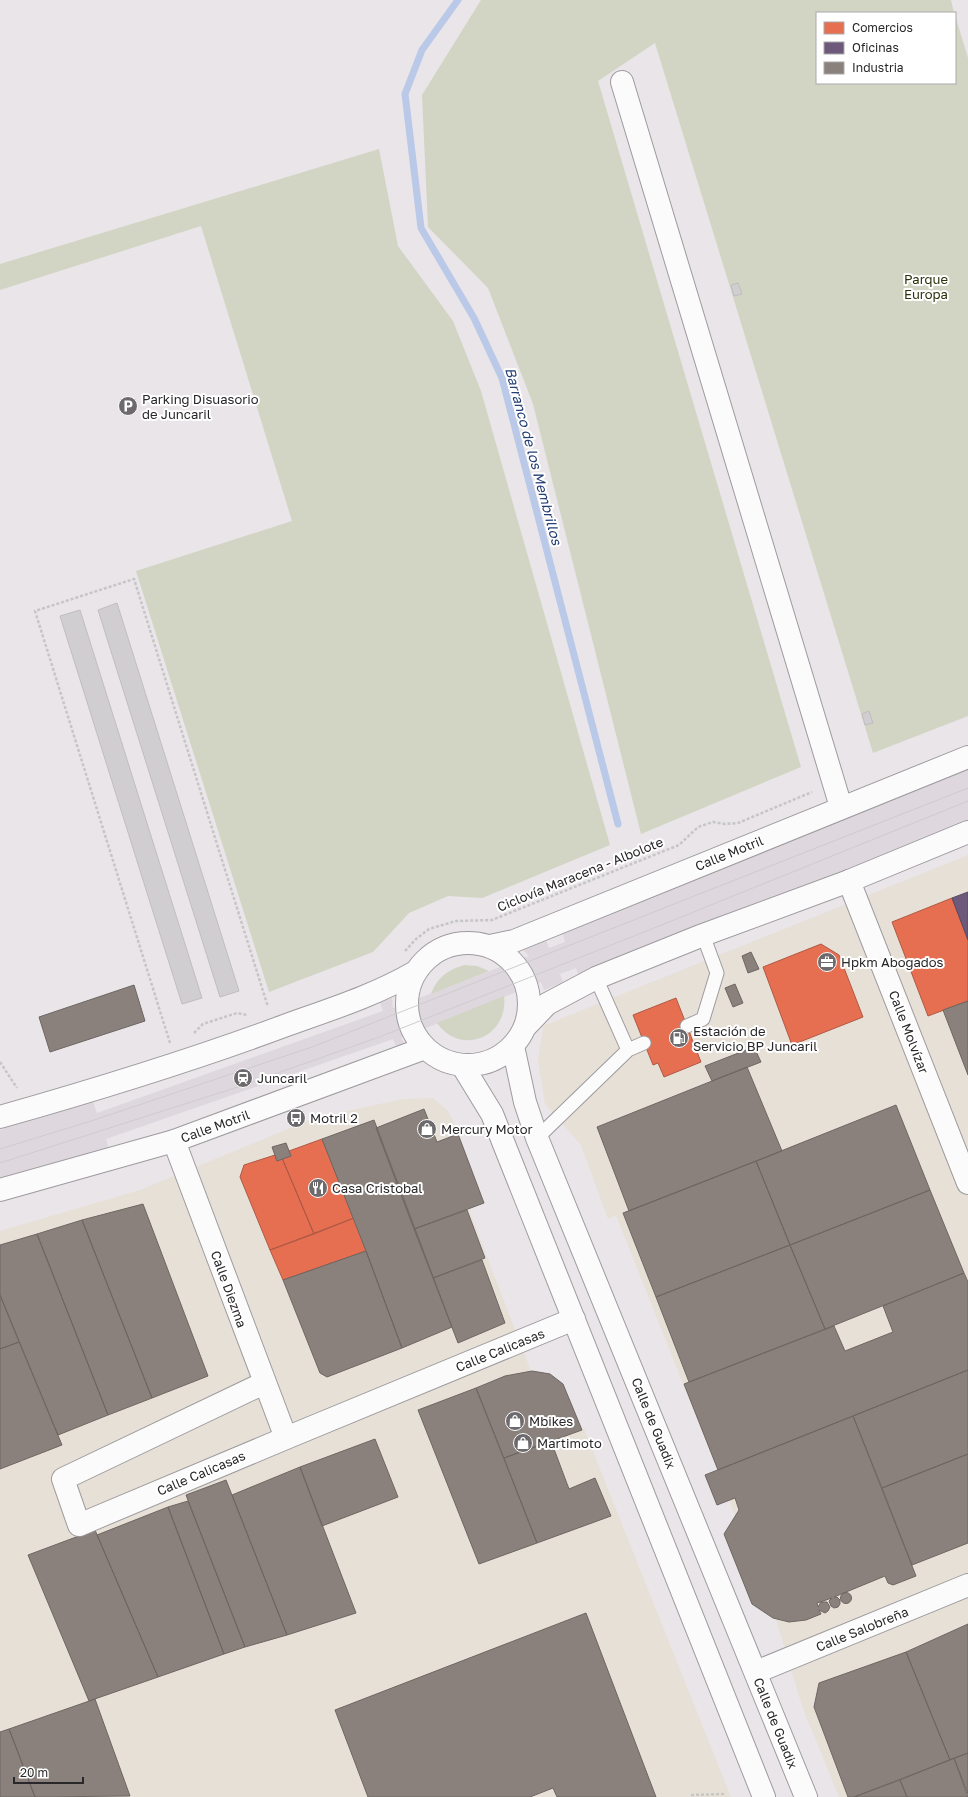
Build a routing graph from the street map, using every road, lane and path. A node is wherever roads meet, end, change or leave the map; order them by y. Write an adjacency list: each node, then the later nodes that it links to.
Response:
1 (622, 82): 3 (street)
2 (968, 756): 3 (street, Calle Motril)
3 (838, 797): 7 (street, Calle Motril); 8 (path, Ciclovía Maracena - Albolote)
4 (968, 832): 5 (street)
5 (849, 881): 6 (street); 27 (street, Calle Molvízar)
6 (703, 935): 10 (street); 15 (lane)
7 (490, 946): 9 (street); 14 (street)
8 (403, 953)
9 (415, 972): 18 (street); 23 (street)
10 (596, 978): 14 (street); 20 (lane)
11 (269, 1008): 19 (path)
12 (253, 1016): 13 (path)
13 (203, 1024)
14 (526, 1026): 17 (street)
15 (687, 1026)
16 (644, 1043): 20 (lane)
17 (513, 1046): 22 (street); 25 (street, Calle de Guadix)
18 (425, 1048): 22 (street); 26 (street, Calle Motril)
19 (172, 1050)
20 (628, 1050): 25 (lane)
21 (0, 1062): 23 (path)
22 (462, 1065): 29 (street)
23 (28, 1109): 24 (street)
24 (0, 1117)
25 (537, 1138): 33 (street, Calle de Guadix)
26 (174, 1141): 28 (street, Calle Motril); 30 (street, Calle Diezma)
27 (968, 1184)
28 (0, 1190)
29 (574, 1319): 31 (street, Calle Calicasas); 36 (street)
30 (264, 1383): 31 (street, Calle Diezma); 31 (street, Calle Calicasas)
31 (286, 1438)
32 (968, 1585): 33 (street, Calle Salobreña)
33 (756, 1672): 37 (street, Calle de Guadix)
34 (691, 1795): 35 (path)
35 (724, 1797)
36 (764, 1797)
37 (806, 1797)

